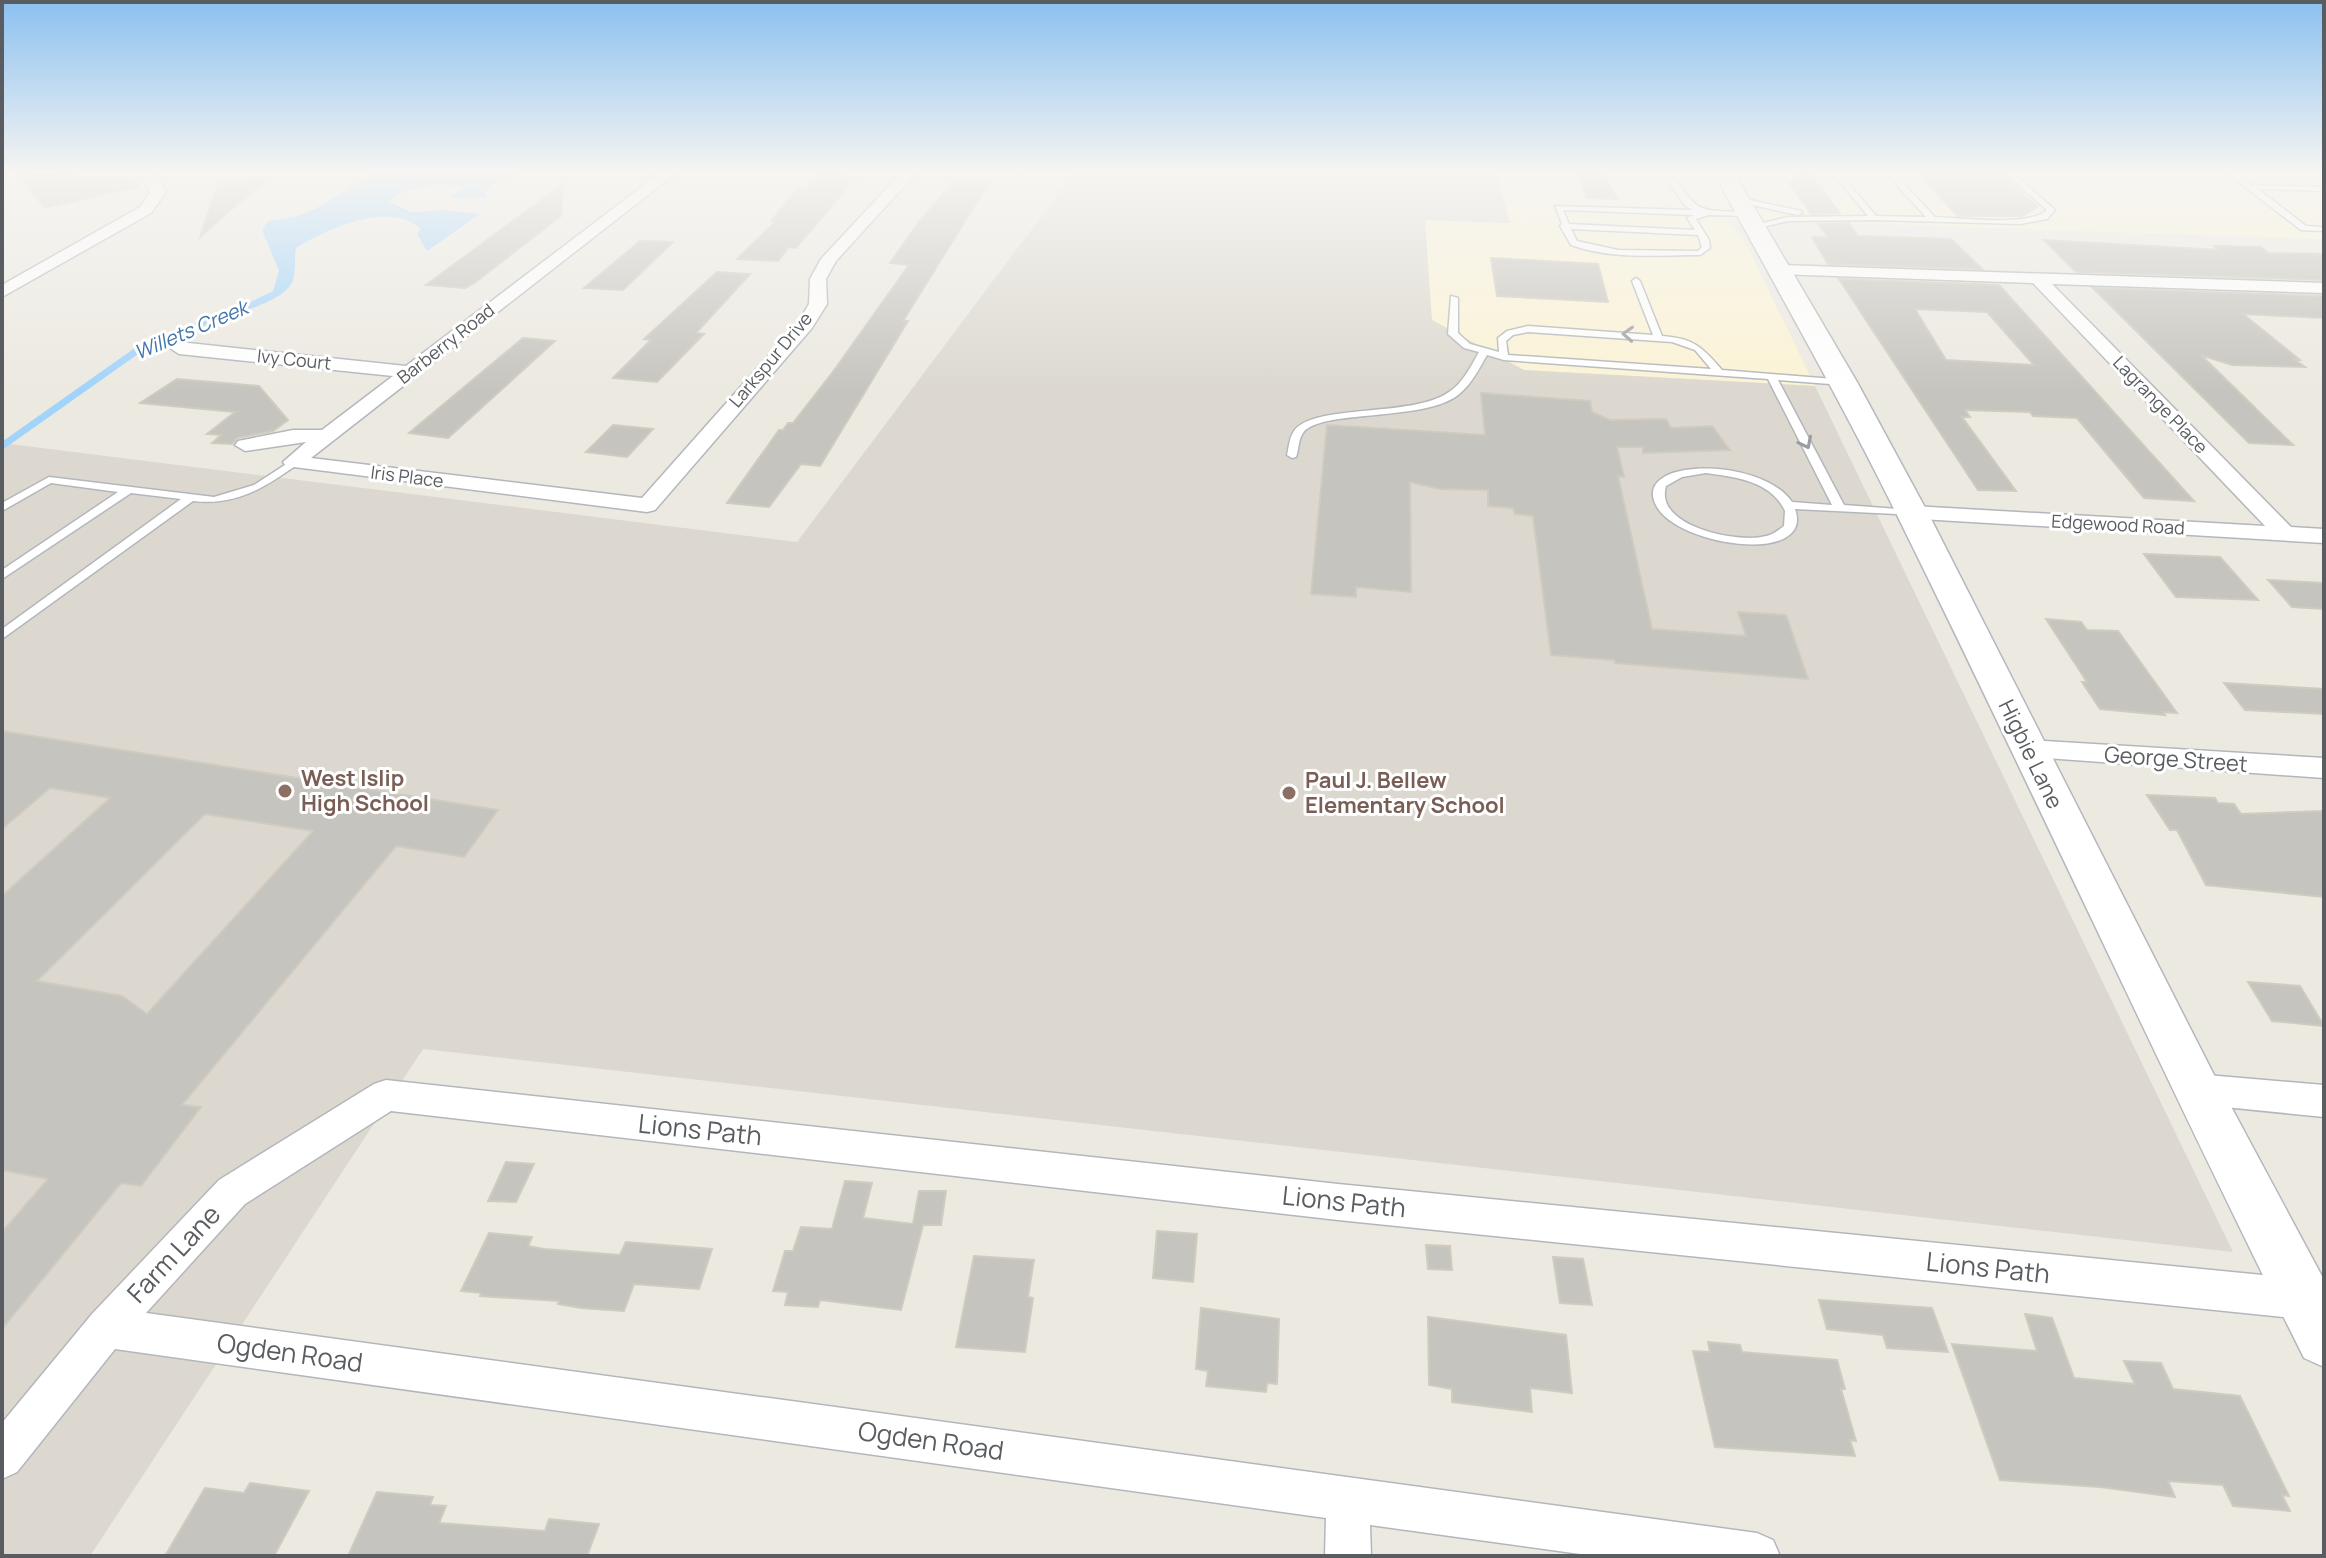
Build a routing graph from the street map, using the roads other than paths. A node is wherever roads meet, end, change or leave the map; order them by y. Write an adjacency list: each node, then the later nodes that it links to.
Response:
1 (83, 246): 11 (street)
2 (574, 246): 17 (street, Barberry Road)
3 (841, 246): 27 (street, Larkspur Drive)
4 (1580, 246): 5 (lane)
5 (1705, 246)
6 (1767, 246): 7 (main road, Higbie Lane)
7 (1781, 270): 8 (street); 20 (main road, Higbie Lane)
8 (2036, 277): 10 (street); 32 (street, Lagrange Place)
9 (1636, 281): 13 (lane)
10 (2324, 288)
11 (2, 292)
12 (1454, 298): 15 (lane)
13 (1658, 336): 16 (lane, one-way to 16); 18 (lane)
14 (179, 348): 17 (street, Ivy Court)
15 (1484, 351): 16 (lane); 23 (lane)
16 (1504, 357): 18 (lane)
17 (410, 372): 21 (street, Barberry Road)
18 (1720, 374): 19 (lane)
19 (1772, 378): 20 (lane); 30 (lane, one-way to 30)
20 (1843, 382): 31 (main road, Higbie Lane)
21 (328, 436): 22 (street); 24 (street)
22 (245, 445)
23 (1292, 455)
24 (294, 462): 26 (lane); 27 (street, Iris Place)
25 (128, 490): 26 (lane); 29 (lane); 34 (lane)
26 (191, 497): 35 (lane)
27 (647, 505)
28 (1789, 505): 28 (lane); 30 (lane)
29 (2, 508)
30 (1840, 509): 31 (lane)
31 (1912, 513): 32 (street, Edgewood Road); 36 (main road, Higbie Lane)
32 (2284, 533): 33 (street, Edgewood Road)
33 (2324, 536)
34 (2, 575)
35 (2, 635)
36 (2028, 749): 37 (street, George Street); 38 (main road, Higbie Lane)
37 (2324, 768)
38 (2195, 1089): 40 (street); 41 (main road, Higbie Lane)
39 (386, 1095): 41 (street, Lions Path); 42 (street, Farm Lane)
40 (2324, 1101)
41 (2314, 1318)
42 (106, 1328): 43 (street, Farm Lane); 44 (street, Ogden Road)
43 (2, 1457)
44 (1348, 1499): 45 (street); 46 (street, Ogden Road)
45 (1348, 1556)
46 (1757, 1556)

